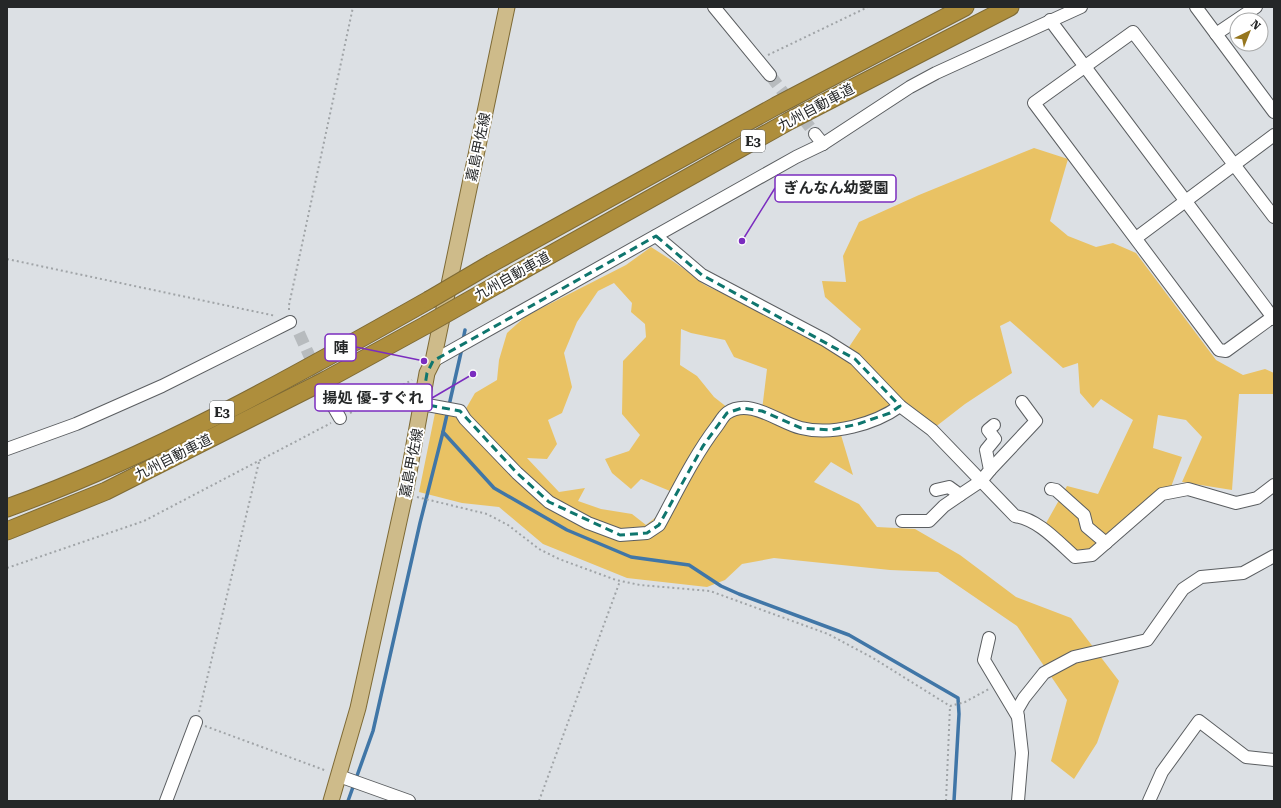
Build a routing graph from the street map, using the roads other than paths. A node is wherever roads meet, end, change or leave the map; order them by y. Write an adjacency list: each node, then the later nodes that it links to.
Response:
1 (507, 7): 21 (main road, 嘉島甲佐線)
2 (714, 7): 11 (street)
3 (965, 7): 35 (highway, 九州自動車道 / E3, bridge)
4 (1010, 7): 37 (highway, 九州自動車道 / E3, bridge)
5 (1081, 7): 8 (street)
6 (1196, 7): 9 (street)
7 (1256, 7): 9 (street)
8 (1050, 20): 10 (street); 17 (street)
9 (1216, 34): 12 (street)
10 (1084, 66): 14 (street); 15 (street); 18 (street)
11 (770, 75)
12 (1274, 112)
13 (1274, 135): 14 (street)
14 (1234, 164): 15 (street); 16 (street)
15 (1184, 201): 18 (street); 19 (street)
16 (1274, 217)
17 (656, 236): 21 (street); 25 (street)
18 (1136, 238): 19 (street)
19 (1274, 317)
20 (290, 322): 28 (street)
21 (430, 367): 24 (main road, 嘉島甲佐線)
22 (329, 400): 26 (street)
23 (1022, 402): 29 (street)
24 (428, 405): 25 (street); 44 (main road, 嘉島甲佐線)
25 (900, 406): 30 (street)
26 (340, 418)
27 (994, 425): 29 (street)
28 (7, 449)
29 (990, 470): 30 (street)
30 (981, 481): 34 (street); 38 (street)
31 (1274, 485): 38 (street)
32 (936, 490): 34 (street)
33 (1051, 490): 38 (street)
34 (960, 495): 36 (street)
35 (7, 508)
36 (902, 521)
37 (7, 531)
38 (1106, 543)
39 (1274, 556): 41 (street)
40 (989, 638): 41 (street)
41 (1018, 718): 48 (street)
42 (196, 722): 45 (street)
43 (1274, 760): 49 (street)
44 (350, 780): 46 (main road, 嘉島甲佐線); 47 (street)
45 (166, 801)
46 (331, 801)
47 (409, 801)
48 (1018, 801)
49 (1149, 801)

